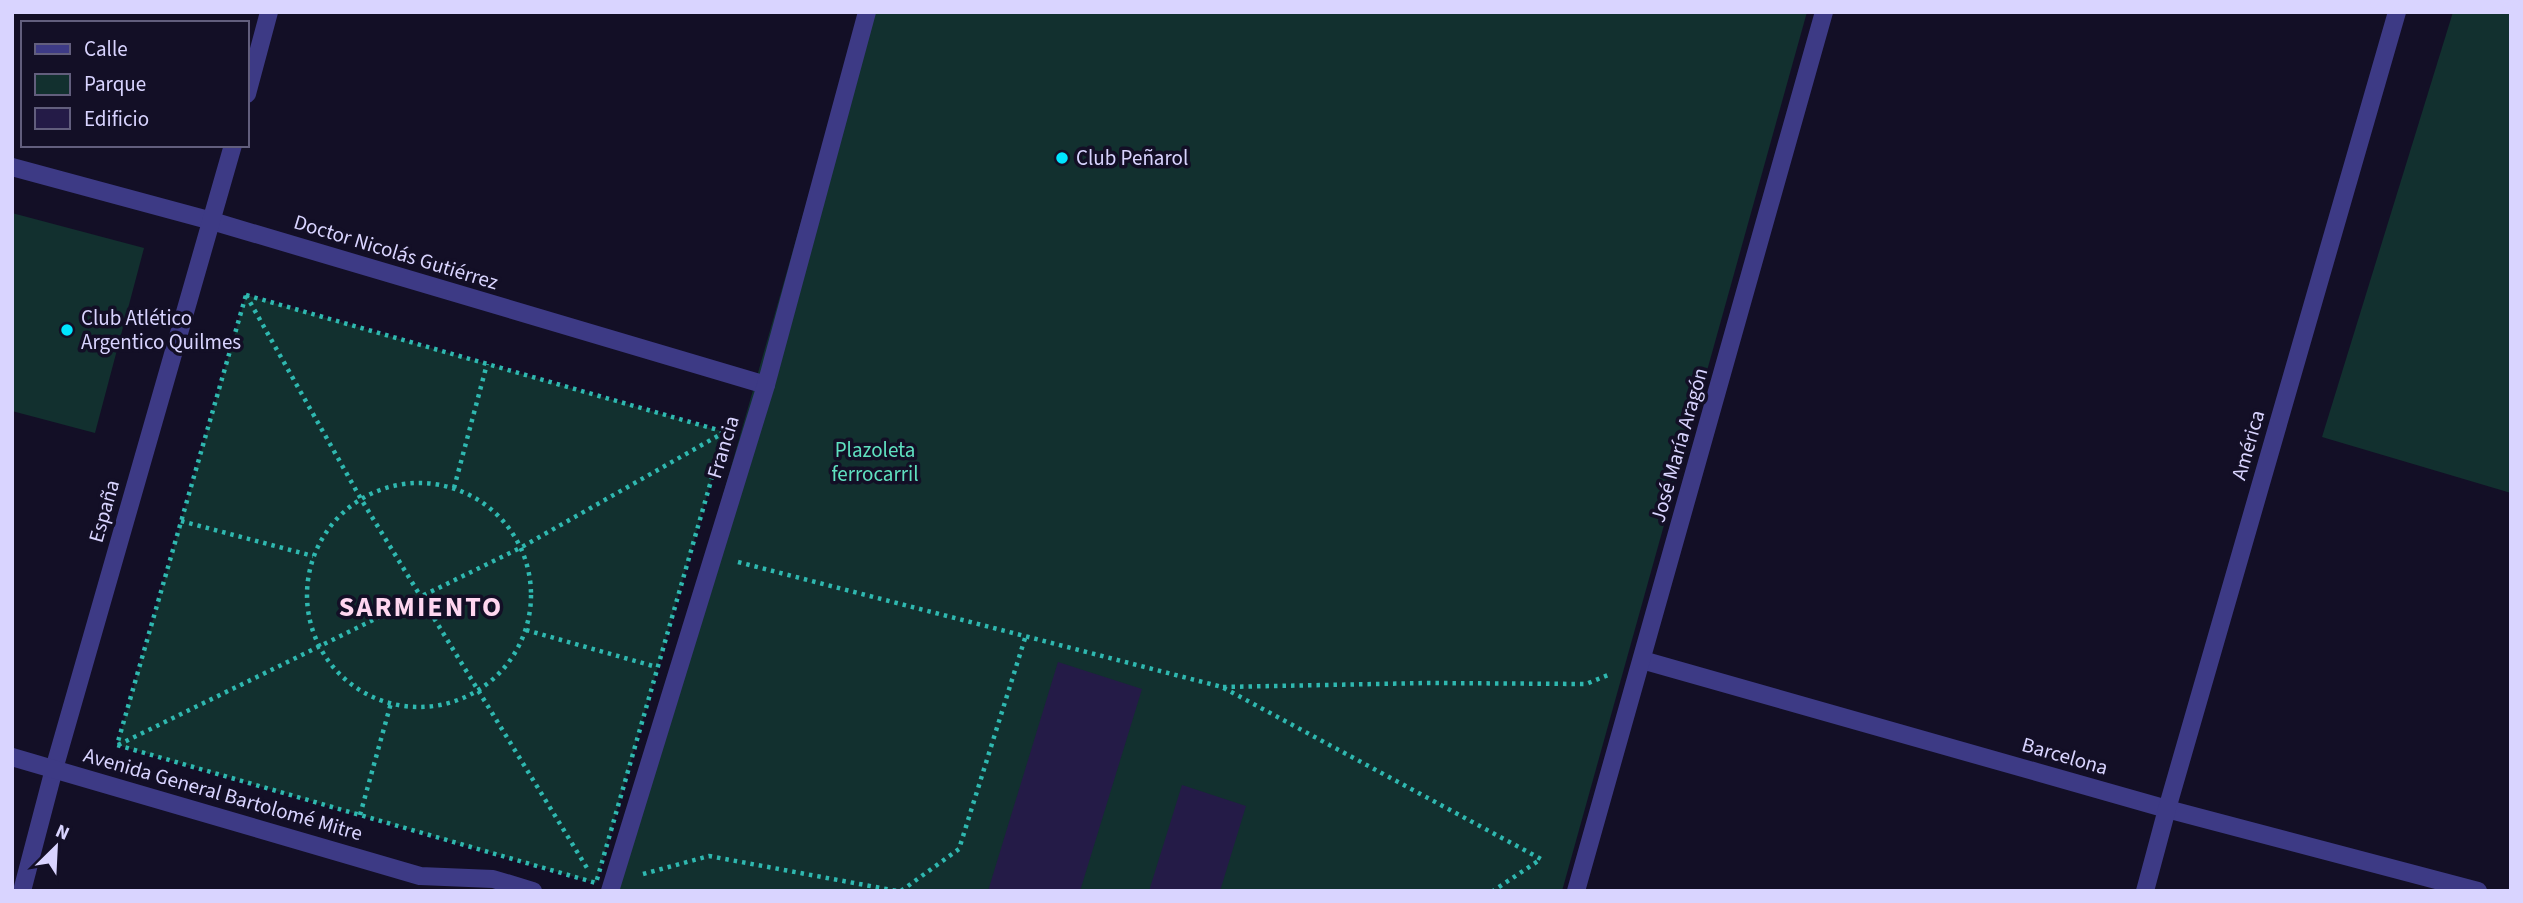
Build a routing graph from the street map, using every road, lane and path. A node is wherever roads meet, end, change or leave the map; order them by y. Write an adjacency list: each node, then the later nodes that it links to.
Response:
1 (269, 12): 5 (street)
2 (867, 12): 11 (street, Francia)
3 (1824, 12): 24 (street, José María Aragón)
4 (2397, 12): 32 (street, América)
5 (248, 90)
6 (232, 147): 8 (street, España)
7 (12, 167): 8 (street, Doctor Nicolás Gutiérrez)
8 (212, 221): 11 (street, Doctor Nicolás Gutiérrez); 31 (street, España)
9 (246, 295): 10 (path); 14 (path); 15 (path)
10 (487, 364): 12 (path); 13 (path)
11 (766, 386): 18 (street, Francia)
12 (724, 432): 16 (path); 17 (path)
13 (454, 488): 14 (path); 16 (path)
14 (361, 499): 19 (path); 20 (path)
15 (181, 521): 19 (path); 29 (path)
16 (520, 548): 20 (path); 21 (path)
17 (691, 549): 18 (path); 25 (path)
18 (713, 555): 22 (path); 35 (street, Francia)
19 (313, 556): 23 (path)
20 (421, 596): 23 (path); 27 (path)
21 (526, 630): 25 (path); 27 (path)
22 (1026, 635): 26 (path); 39 (path)
23 (320, 646): 28 (path); 29 (path)
24 (1642, 660): 26 (path); 32 (street, Barcelona); 41 (street, José María Aragón)
25 (657, 668): 35 (path)
26 (1222, 687): 40 (path)
27 (478, 690): 28 (path); 35 (path)
28 (391, 703): 33 (path)
29 (117, 745): 33 (path)
30 (12, 757): 31 (street, Avenida General Bartolomé Mitre)
31 (54, 769): 34 (street, Avenida General Bartolomé Mitre); 36 (street, España)
32 (2167, 809): 42 (street, América); 43 (street, Barcelona)
33 (360, 815): 35 (path)
34 (421, 876): 37 (street, Avenida General Bartolomé Mitre); 38 (street, Avenida General Bartolomé Mitre)
35 (606, 884): 39 (path)
36 (22, 891)
37 (447, 891)
38 (533, 891)
39 (899, 891)
40 (1493, 891)
41 (1576, 891)
42 (2145, 891)
43 (2478, 891)

